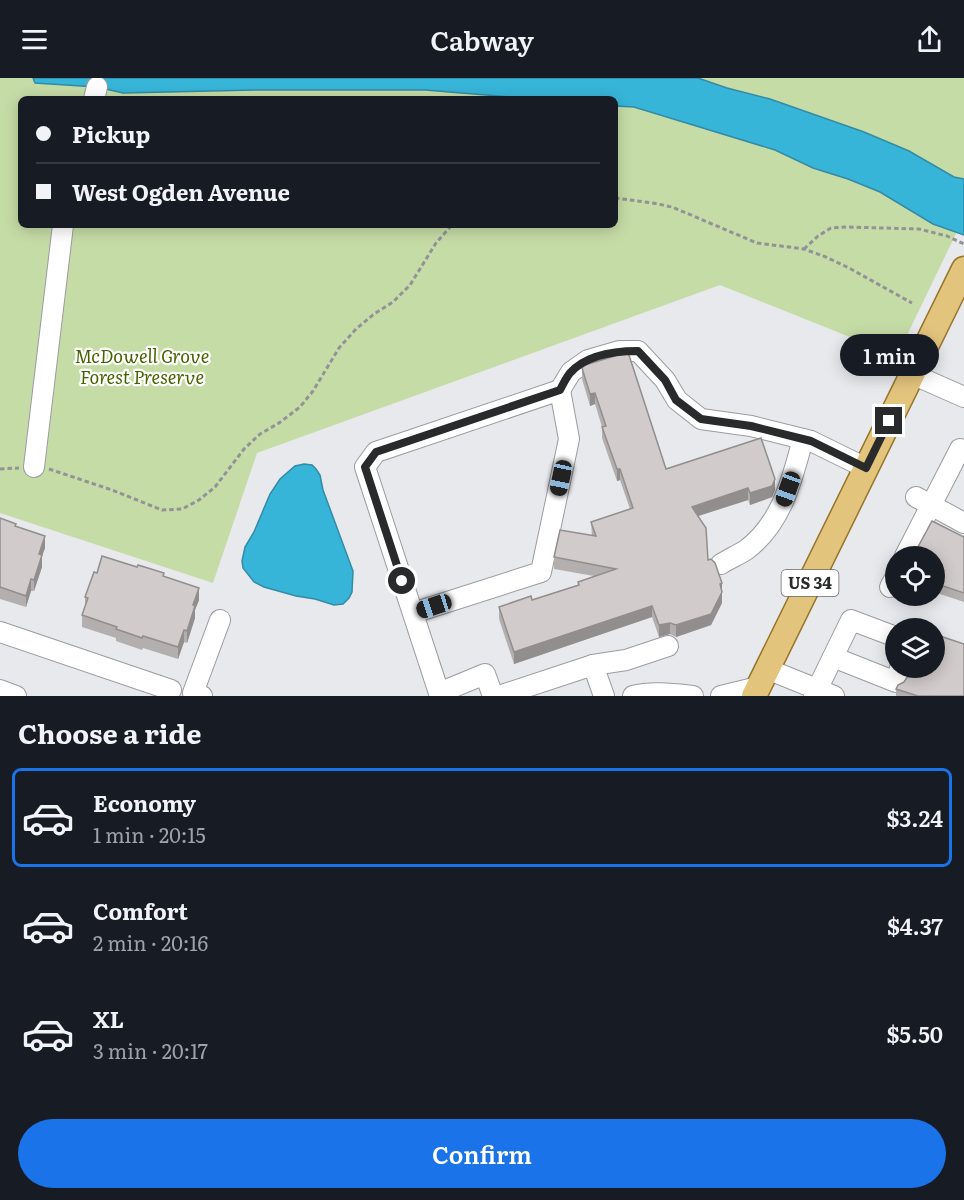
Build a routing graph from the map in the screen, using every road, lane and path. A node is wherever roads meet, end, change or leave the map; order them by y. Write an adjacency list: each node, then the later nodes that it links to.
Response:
1 (618, 198): 5 (path)
2 (63, 228): 13 (street)
3 (449, 228): 13 (path)
4 (964, 244): 5 (path)
5 (804, 249): 7 (path)
6 (962, 272): 8 (main road, US 34)
7 (912, 303)
8 (912, 374): 10 (street); 14 (main road, US 34)
9 (560, 390): 11 (street); 19 (street); 19 (street)
10 (964, 397)
11 (803, 439): 14 (street); 18 (street)
12 (964, 451): 15 (street)
13 (34, 467)
14 (866, 468): 29 (main road, US 34)
15 (924, 501): 16 (street); 17 (street)
16 (964, 522)
17 (908, 546)
18 (721, 564)
19 (413, 613): 32 (street)
20 (220, 620): 34 (street)
21 (0, 632): 31 (street)
22 (885, 633): 24 (street)
23 (668, 646): 25 (street)
24 (833, 657): 26 (street); 33 (street)
25 (592, 665): 38 (street); 39 (street)
26 (885, 678)
27 (886, 678): 28 (street)
28 (897, 678)
29 (760, 684): 33 (street); 42 (street)
30 (0, 690): 36 (street)
31 (170, 693): 34 (street)
32 (440, 694): 37 (street)
33 (822, 694)
34 (198, 695)
35 (667, 695): 40 (street); 41 (street)
36 (16, 696)
37 (492, 696)
38 (499, 696)
39 (604, 696)
40 (633, 696)
41 (693, 696)
42 (720, 696)

